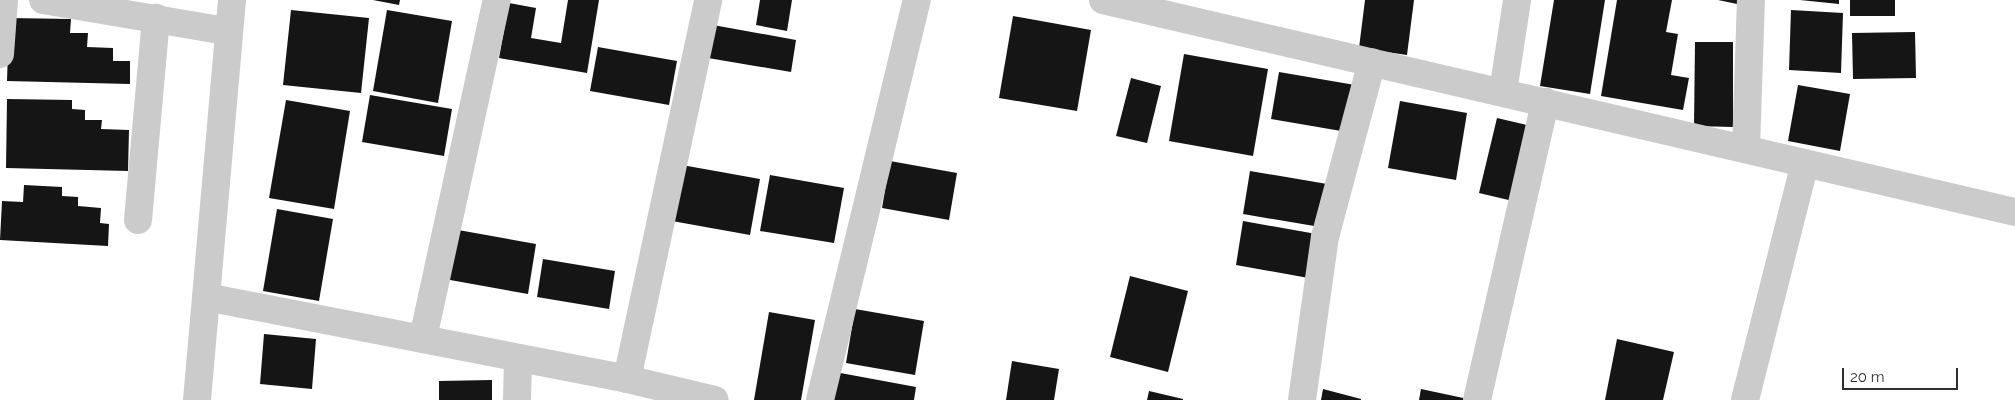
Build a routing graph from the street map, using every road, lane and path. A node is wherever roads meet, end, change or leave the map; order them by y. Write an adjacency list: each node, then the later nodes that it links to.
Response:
1 (4, 0): 12 (street)
2 (43, 0): 10 (street)
3 (232, 0): 11 (street)
4 (497, 0): 21 (street)
5 (708, 0): 23 (street)
6 (917, 0): 27 (street)
7 (1103, 0): 13 (street)
8 (1517, 0): 14 (street)
9 (1751, 0): 16 (street)
10 (156, 18): 11 (street); 19 (street)
11 (227, 31): 20 (street)
12 (0, 54)
13 (1372, 62): 14 (street); 28 (street)
14 (1503, 92): 15 (street)
15 (1545, 102): 16 (street); 29 (street)
16 (1746, 149): 17 (street)
17 (1805, 163): 18 (street); 30 (street)
18 (2015, 212)
19 (138, 220)
20 (206, 297): 21 (street); 25 (street)
21 (423, 338): 22 (street)
22 (518, 358): 23 (street); 26 (street)
23 (627, 379): 24 (street)
24 (700, 398)
25 (196, 400)
26 (518, 400)
27 (820, 400)
28 (1302, 400)
29 (1477, 400)
30 (1745, 400)

